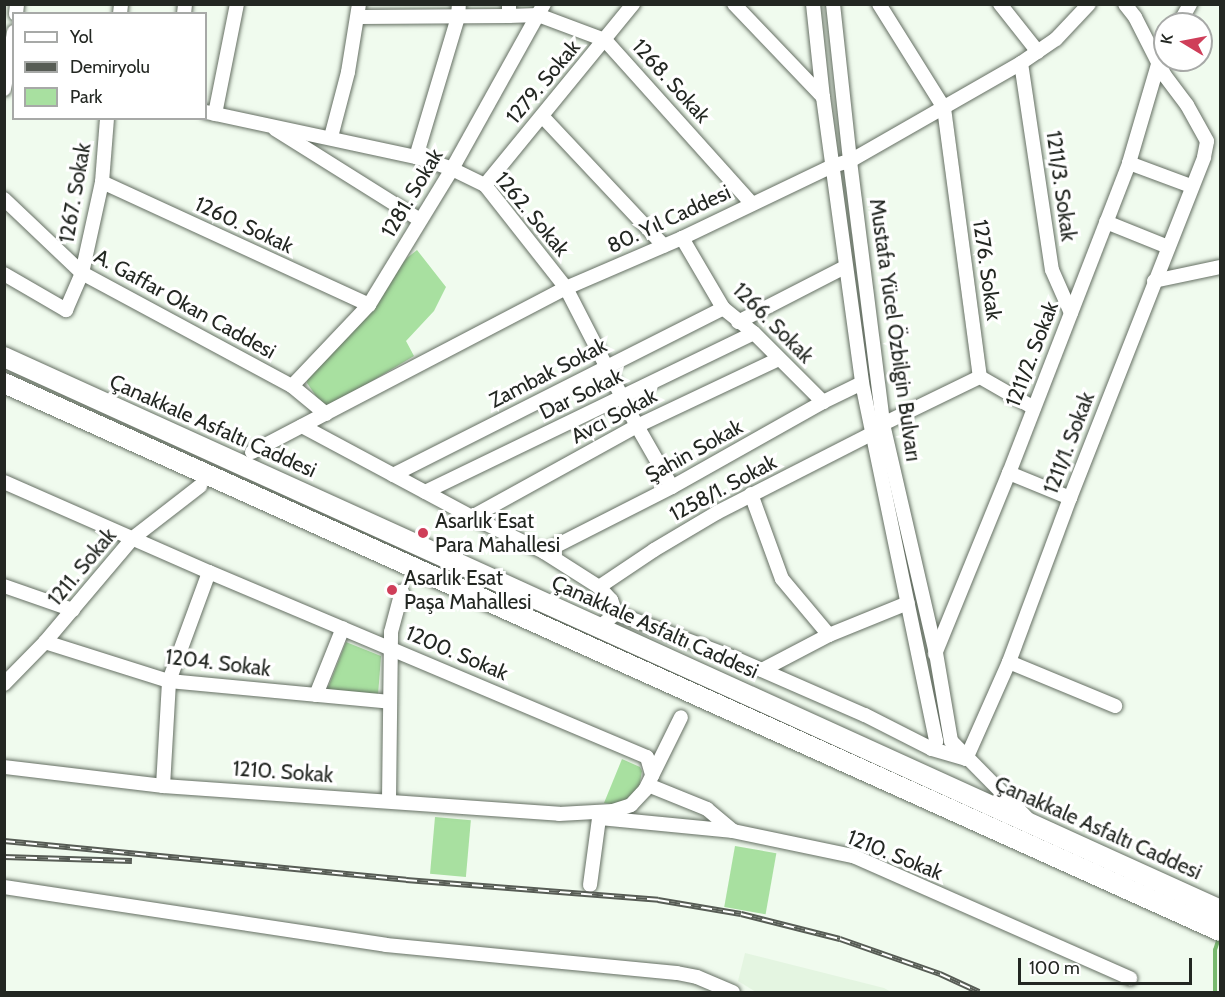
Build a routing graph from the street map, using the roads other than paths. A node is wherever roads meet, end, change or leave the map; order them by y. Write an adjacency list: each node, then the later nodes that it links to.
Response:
1 (237, 4): 24 (street)
2 (633, 4): 14 (street, 1279. Sokak)
3 (734, 4): 22 (street)
4 (813, 4): 22 (street, Mustafa Yücel Özbilgin Bulvarı)
5 (833, 4): 30 (street, Mustafa Yücel Özbilgin Bulvarı)
6 (879, 4): 23 (street)
7 (1000, 4): 16 (street)
8 (1089, 4): 16 (street, 80. Yıl Caddesi)
9 (1125, 4): 15 (street)
10 (509, 10): 11 (street); 13 (street)
11 (541, 10): 14 (street, 1268. Sokak); 33 (street, 1281. Sokak)
12 (359, 11): 13 (street); 28 (street)
13 (458, 11): 29 (street)
14 (605, 40): 25 (street, 1279. Sokak); 38 (street, 1268. Sokak)
15 (1153, 43)
16 (1038, 52): 17 (street, 80. Yıl Caddesi)
17 (1022, 63): 23 (street, 80. Yıl Caddesi); 52 (street, 1211/3. Sokak)
18 (11, 72): 21 (street)
19 (1157, 72): 31 (street, 1211/2. Sokak)
20 (1164, 72): 36 (street, 1211/1. Sokak)
21 (4, 89)
22 (823, 97): 32 (street, Mustafa Yücel Özbilgin Bulvarı)
23 (944, 108): 30 (street, 80. Yıl Caddesi); 58 (street, 1276. Sokak)
24 (210, 113): 27 (street, 1262. Sokak)
25 (543, 116): 35 (street, 1279. Sokak); 42 (street)
26 (107, 120): 34 (street, 1267. Sokak)
27 (268, 124): 28 (street, 1262. Sokak); 39 (street)
28 (331, 137): 29 (street, 1262. Sokak)
29 (416, 157): 33 (street, 1262. Sokak)
30 (850, 161): 32 (street, 80. Yıl Caddesi); 68 (street, Mustafa Yücel Özbilgin Bulvarı)
31 (1129, 163): 36 (street); 40 (street, 1211/2. Sokak)
32 (832, 166): 38 (street, 80. Yıl Caddesi); 44 (street, Mustafa Yücel Özbilgin Bulvarı)
33 (452, 169): 35 (street, 1262. Sokak); 39 (street, 1281. Sokak)
34 (102, 182): 46 (street, 1267. Sokak); 50 (street, 1260. Sokak)
35 (485, 185): 49 (street, 1262. Sokak)
36 (1191, 186): 43 (street, 1211/1. Sokak)
37 (4, 199): 46 (street, A. Gaffar Okan Caddesi)
38 (752, 204): 41 (street, 80. Yıl Caddesi)
39 (420, 220): 50 (street, 1281. Sokak)
40 (1106, 222): 43 (street); 52 (street, 1211/2. Sokak)
41 (682, 238): 42 (street, 80. Yıl Caddesi); 51 (street, 1266. Sokak)
42 (664, 246): 49 (street, 80. Yıl Caddesi)
43 (1168, 247): 48 (street, 1211/1. Sokak)
44 (845, 267): 53 (street); 60 (street, Mustafa Yücel Özbilgin Bulvarı)
45 (1221, 267): 48 (street)
46 (82, 273): 47 (street, 1267. Sokak); 61 (street, A. Gaffar Okan Caddesi)
47 (4, 274)
48 (1154, 281): 77 (street, 1211/1. Sokak)
49 (566, 288): 57 (street, 1262. Sokak); 65 (street, 80. Yıl Caddesi)
50 (369, 305): 61 (street, 1281. Sokak)
51 (723, 308): 53 (street, 1266. Sokak); 57 (street, Zambak Sokak)
52 (1071, 313): 64 (street, 1211/2. Sokak)
53 (738, 322): 54 (street, 1266. Sokak)
54 (754, 333): 56 (street, 1266. Sokak); 62 (street, Dar Sokak)
55 (4, 357): 89 (highway, Çanakkale Asfaltı Caddesi)
56 (779, 359): 63 (street, 1266. Sokak); 67 (street, Avcı Sokak)
57 (608, 366): 62 (street, 1262. Sokak); 71 (street, Zambak Sokak)
58 (980, 377): 64 (street); 68 (street, 1258/1. Sokak)
59 (4, 383): 116 (highway, Çanakkale Asfaltı Caddesi)
60 (862, 383): 63 (street, Şahin Sokak); 68 (street, Mustafa Yücel Özbilgin Bulvarı)
61 (292, 386): 65 (street, A. Gaffar Okan Caddesi)
62 (622, 398): 67 (street, 1262. Sokak); 75 (street, Dar Sokak)
63 (823, 402): 74 (street, Şahin Sokak)
64 (1034, 408): 70 (street, 1211/2. Sokak)
65 (326, 414): 66 (street, 80. Yıl Caddesi)
66 (302, 426): 69 (street, 80. Yıl Caddesi); 71 (street)
67 (637, 426): 74 (street, 1262. Sokak); 78 (street, Avcı Sokak)
68 (874, 428): 76 (street, 1258/1. Sokak); 85 (street, Mustafa Yücel Özbilgin Bulvarı); 93 (street, Mustafa Yücel Özbilgin Bulvarı)
69 (252, 452)
70 (1009, 473): 77 (street); 93 (street, 1211/2. Sokak)
71 (393, 475): 75 (street)
72 (4, 482): 79 (street, 1200. Sokak)
73 (200, 486): 79 (street, 1211. Sokak)
74 (672, 488): 80 (street, Şahin Sokak)
75 (425, 492): 78 (street)
76 (751, 494): 83 (street, 1258/1. Sokak); 90 (street)
77 (1070, 498): 94 (street, 1211/1. Sokak)
78 (472, 517): 80 (street)
79 (133, 538): 81 (street, 1200. Sokak); 86 (street, 1211. Sokak)
80 (544, 552): 83 (street)
81 (209, 572): 88 (street, 1200. Sokak); 97 (street)
82 (4, 586): 86 (street)
83 (599, 587): 87 (street)
84 (402, 591): 92 (street)
85 (908, 603): 90 (street); 95 (street, Mustafa Yücel Özbilgin Bulvarı)
86 (73, 610): 91 (street, 1211. Sokak)
87 (616, 613): 89 (street); 96 (street)
88 (343, 628): 92 (street, 1200. Sokak); 99 (street)
89 (599, 628): 112 (highway, Çanakkale Asfaltı Caddesi)
90 (829, 635): 96 (street)
91 (45, 642): 97 (street, 1204. Sokak); 98 (street, 1211. Sokak)
92 (391, 647): 100 (street); 107 (street, 1200. Sokak)
93 (936, 653): 95 (street); 103 (street, Mustafa Yücel Özbilgin Bulvarı)
94 (1009, 662): 101 (street); 105 (street, 1211/1. Sokak)
95 (920, 663): 104 (street, Mustafa Yücel Özbilgin Bulvarı)
96 (762, 670): 104 (street)
97 (169, 681): 99 (street, 1204. Sokak); 108 (street)
98 (4, 684)
99 (316, 695): 100 (street, 1204. Sokak)
100 (390, 702): 109 (street)
101 (1114, 706)
102 (681, 717): 107 (street, 1210. Sokak)
103 (951, 741): 104 (street); 105 (street)
104 (934, 745): 105 (street)
105 (966, 759): 112 (street)
106 (4, 767): 108 (street, 1210. Sokak)
107 (650, 780): 110 (street, 1210. Sokak); 113 (street)
108 (163, 786): 109 (street, 1210. Sokak)
109 (389, 800): 110 (street, 1210. Sokak)
110 (559, 814): 111 (street, 1210. Sokak)
111 (599, 818): 113 (street, 1210. Sokak); 114 (street)
112 (1035, 826): 116 (highway, Çanakkale Asfaltı Caddesi)
113 (733, 831): 119 (street, 1210. Sokak)
114 (590, 885)
115 (4, 887): 120 (street)
116 (1187, 905): 117 (highway, Çanakkale Asfaltı Caddesi); 118 (highway, Çanakkale Asfaltı Caddesi)
117 (1221, 910)
118 (1221, 931)
119 (1130, 978)
120 (733, 993)

